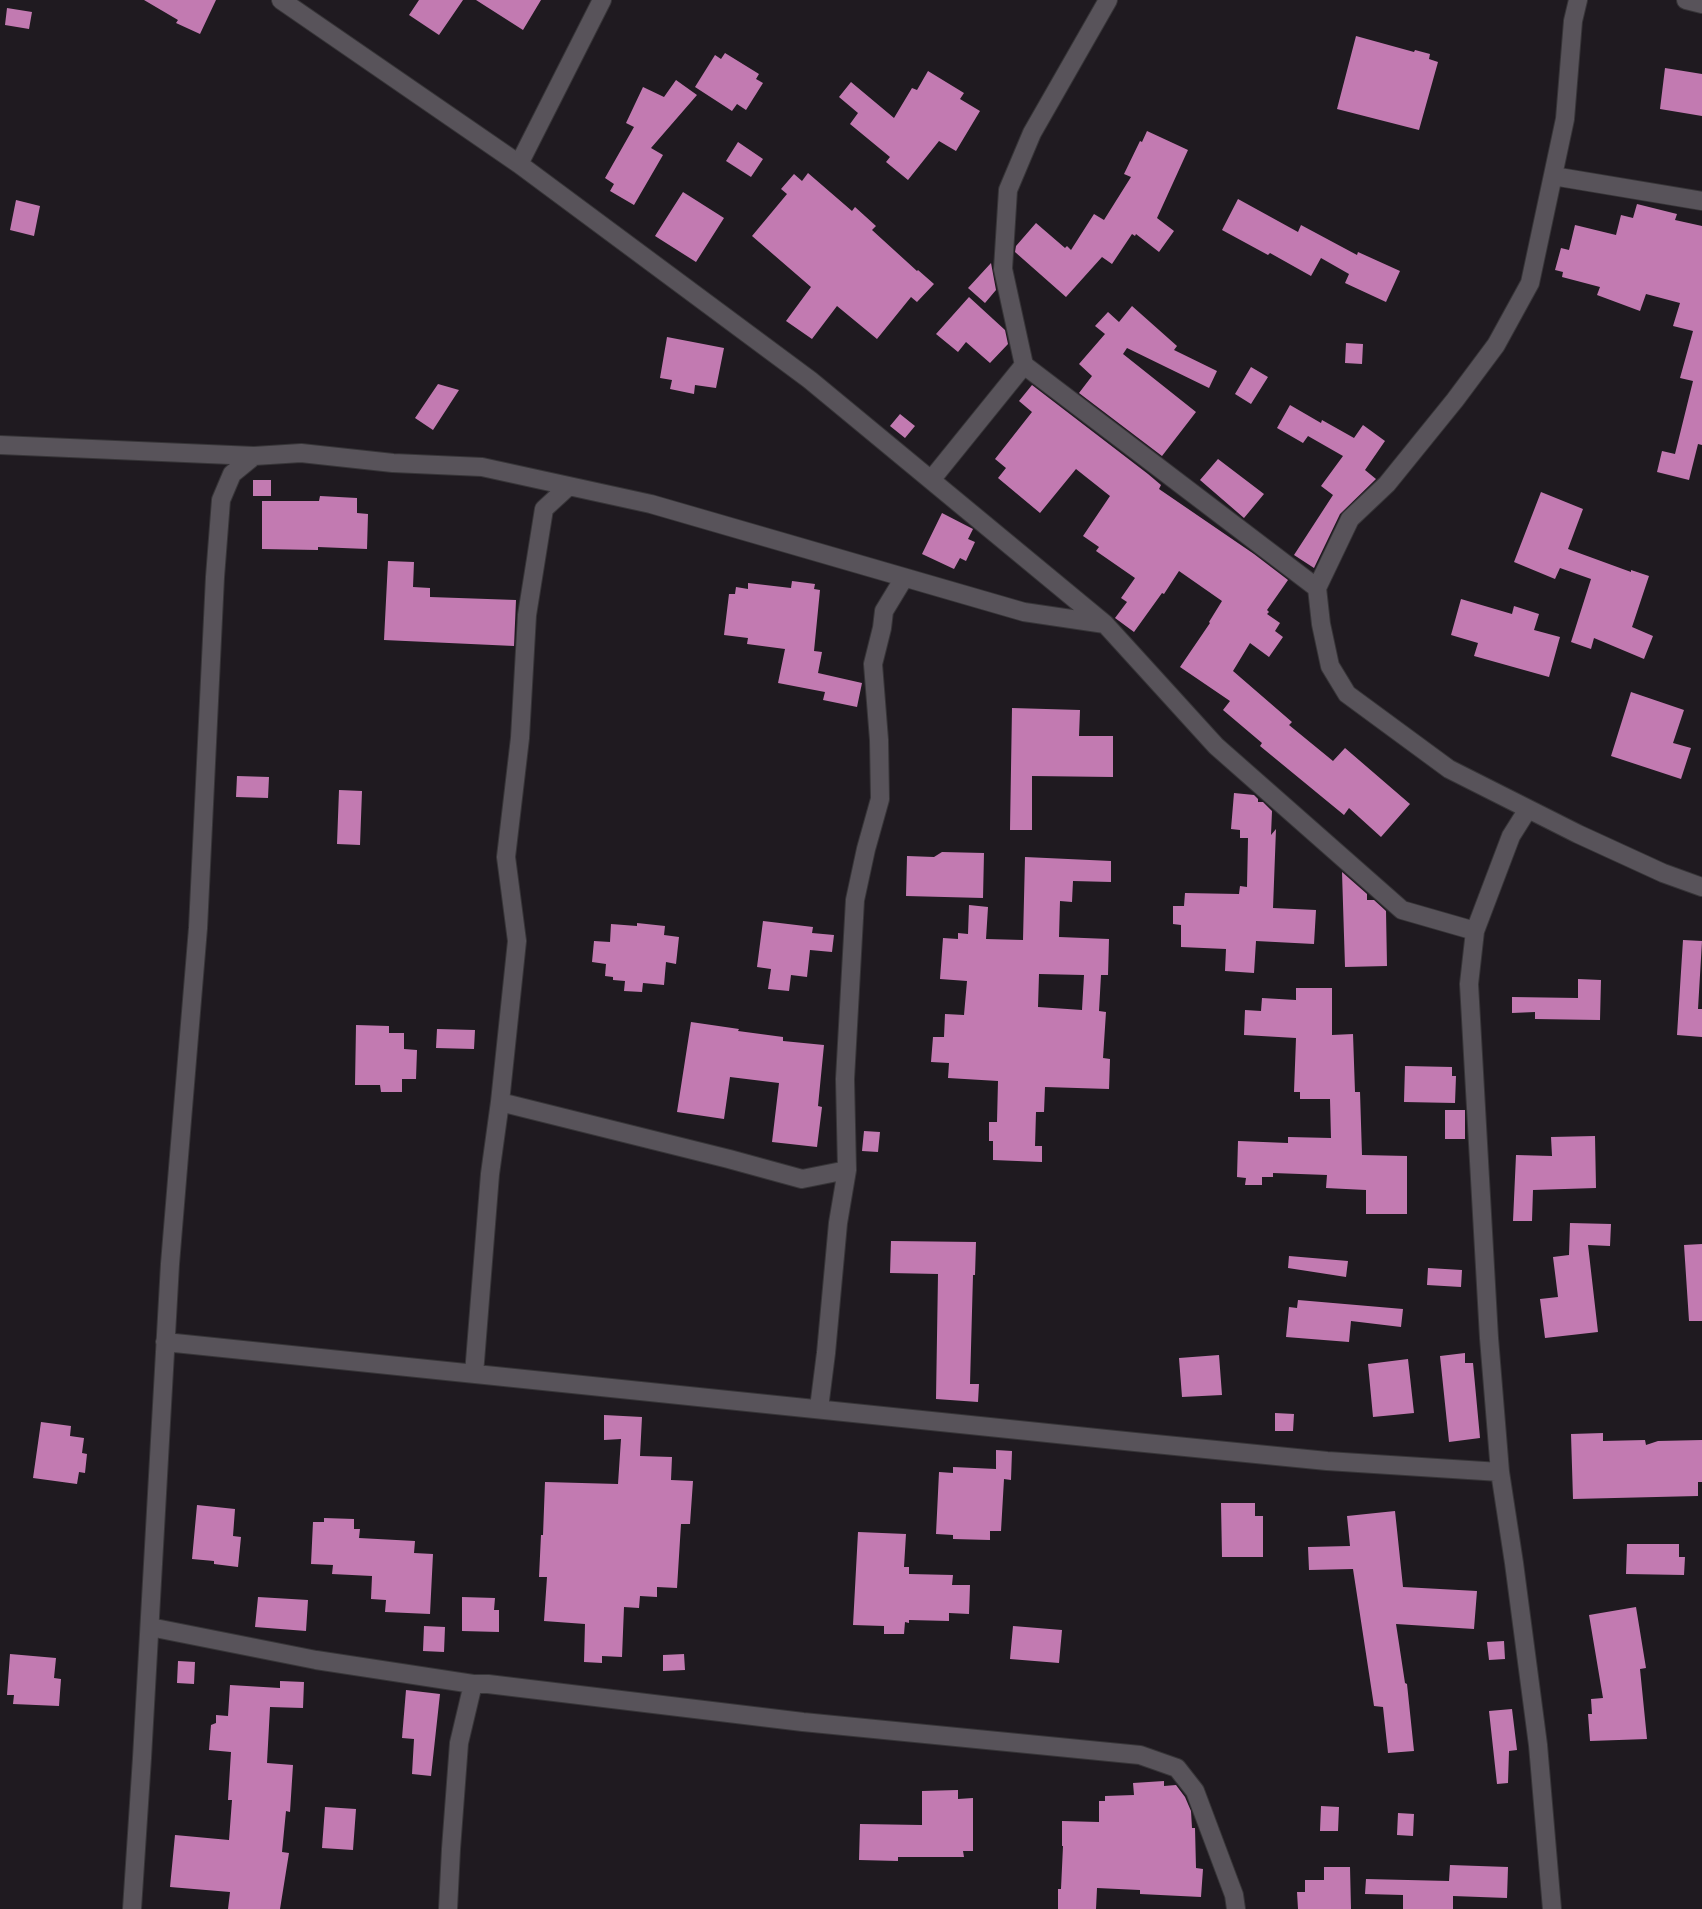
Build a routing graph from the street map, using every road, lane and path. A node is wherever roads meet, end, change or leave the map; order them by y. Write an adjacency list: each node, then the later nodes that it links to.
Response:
1 (281, 0): 7 (street)
2 (603, 0): 7 (street)
3 (1108, 0): 10 (street)
4 (1578, 0): 8 (street)
5 (1686, 0): 6 (street)
6 (1702, 4)
7 (519, 164): 13 (street)
8 (1553, 176): 9 (street); 16 (street)
9 (1702, 201)
10 (1024, 365): 13 (street); 16 (street)
11 (0, 445): 12 (street)
12 (254, 456): 14 (street); 23 (street)
13 (930, 480): 17 (street)
14 (569, 486): 15 (street); 21 (street)
15 (904, 578): 17 (street); 22 (street)
16 (1317, 588): 18 (street)
17 (1105, 624): 20 (street)
18 (1528, 808): 19 (street); 20 (street)
19 (1702, 887)
20 (1475, 931): 26 (street)
21 (500, 1102): 22 (street); 24 (street)
22 (847, 1170): 25 (street)
23 (165, 1342): 24 (street); 27 (street)
24 (474, 1374): 25 (street)
25 (819, 1408): 26 (street)
26 (1500, 1472): 32 (street)
27 (150, 1627): 28 (street); 29 (street)
28 (473, 1684): 30 (street); 31 (street)
29 (132, 1909)
30 (448, 1909)
31 (1236, 1909)
32 (1552, 1909)

